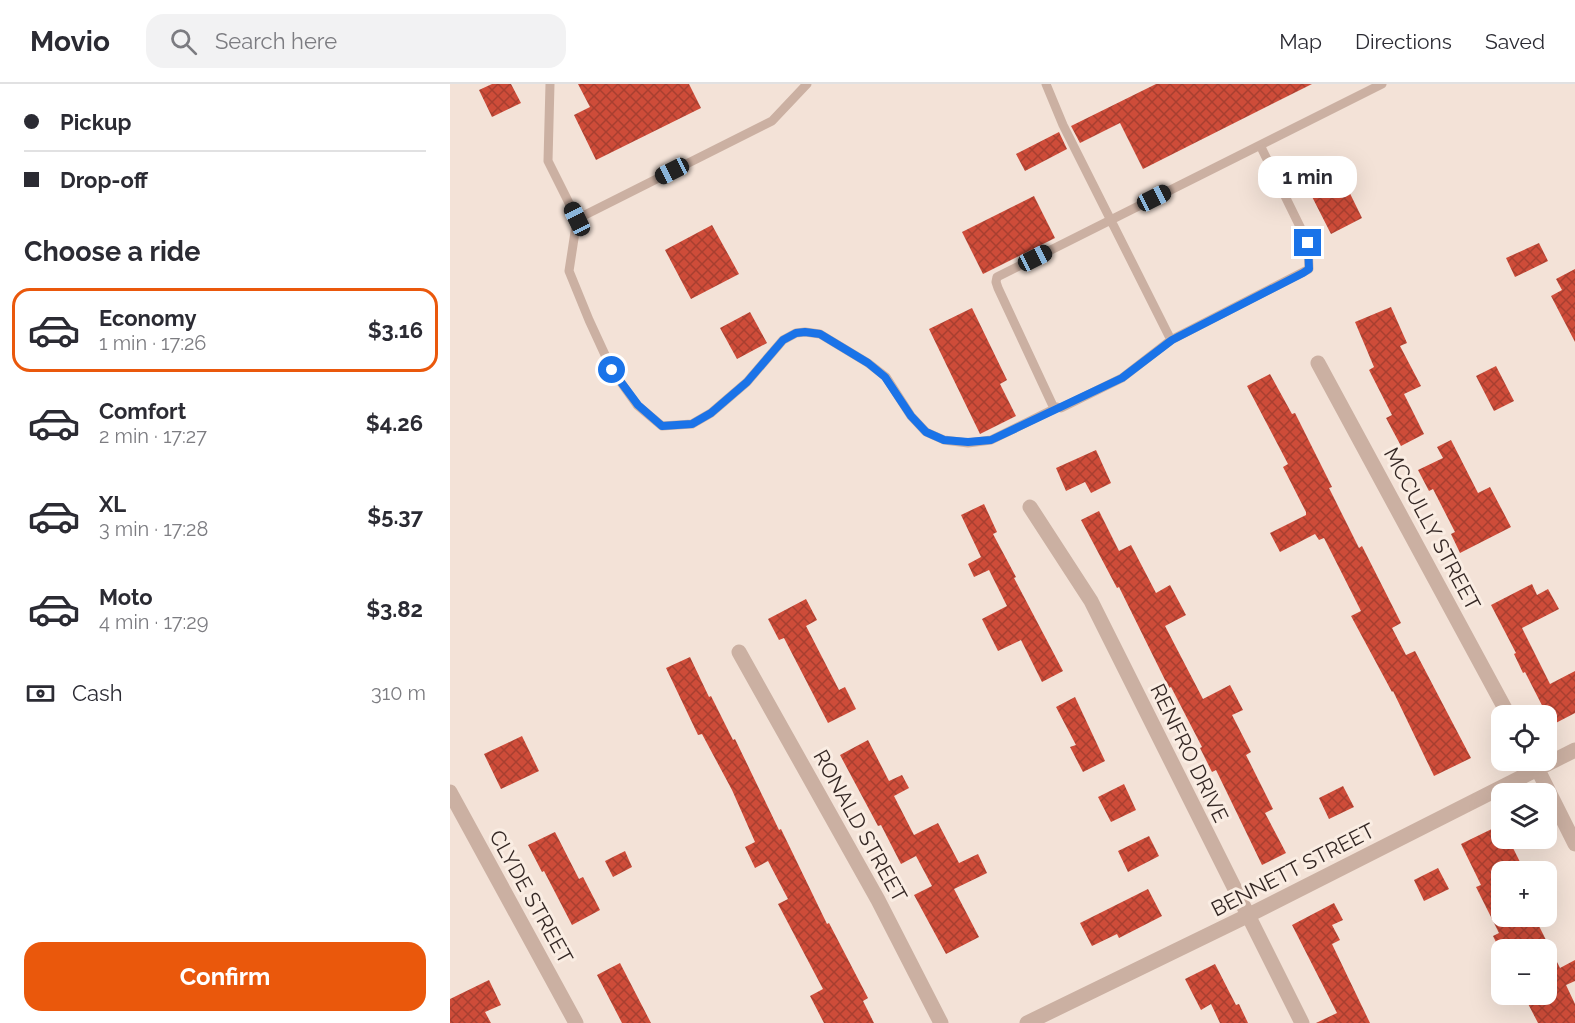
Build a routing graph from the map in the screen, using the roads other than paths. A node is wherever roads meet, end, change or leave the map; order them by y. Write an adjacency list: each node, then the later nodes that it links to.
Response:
1 (550, 84): 6 (lane)
2 (807, 84): 6 (lane)
3 (1046, 84): 7 (lane)
4 (1382, 84): 5 (lane)
5 (1260, 145): 7 (lane); 8 (lane)
6 (577, 219): 10 (lane)
7 (1111, 219): 8 (lane); 10 (lane)
8 (1172, 340): 10 (lane)
9 (1318, 363): 13 (street, MCCULLY STREET)
10 (1056, 408)
11 (1030, 507): 20 (street, RENFRO DRIVE)
12 (739, 652): 22 (street, RONALD STREET)
13 (1503, 705)
14 (1575, 750): 15 (street, BENNETT STREET)
15 (1557, 757)
16 (1524, 771): 20 (street, BENNETT STREET)
17 (1538, 771): 19 (street)
18 (450, 792): 21 (street, CLYDE STREET)
19 (1575, 844)
20 (1247, 916): 23 (street, BENNETT STREET); 24 (street, RENFRO DRIVE)
21 (576, 1023)
22 (941, 1023)
23 (1027, 1023)
24 (1302, 1023)

